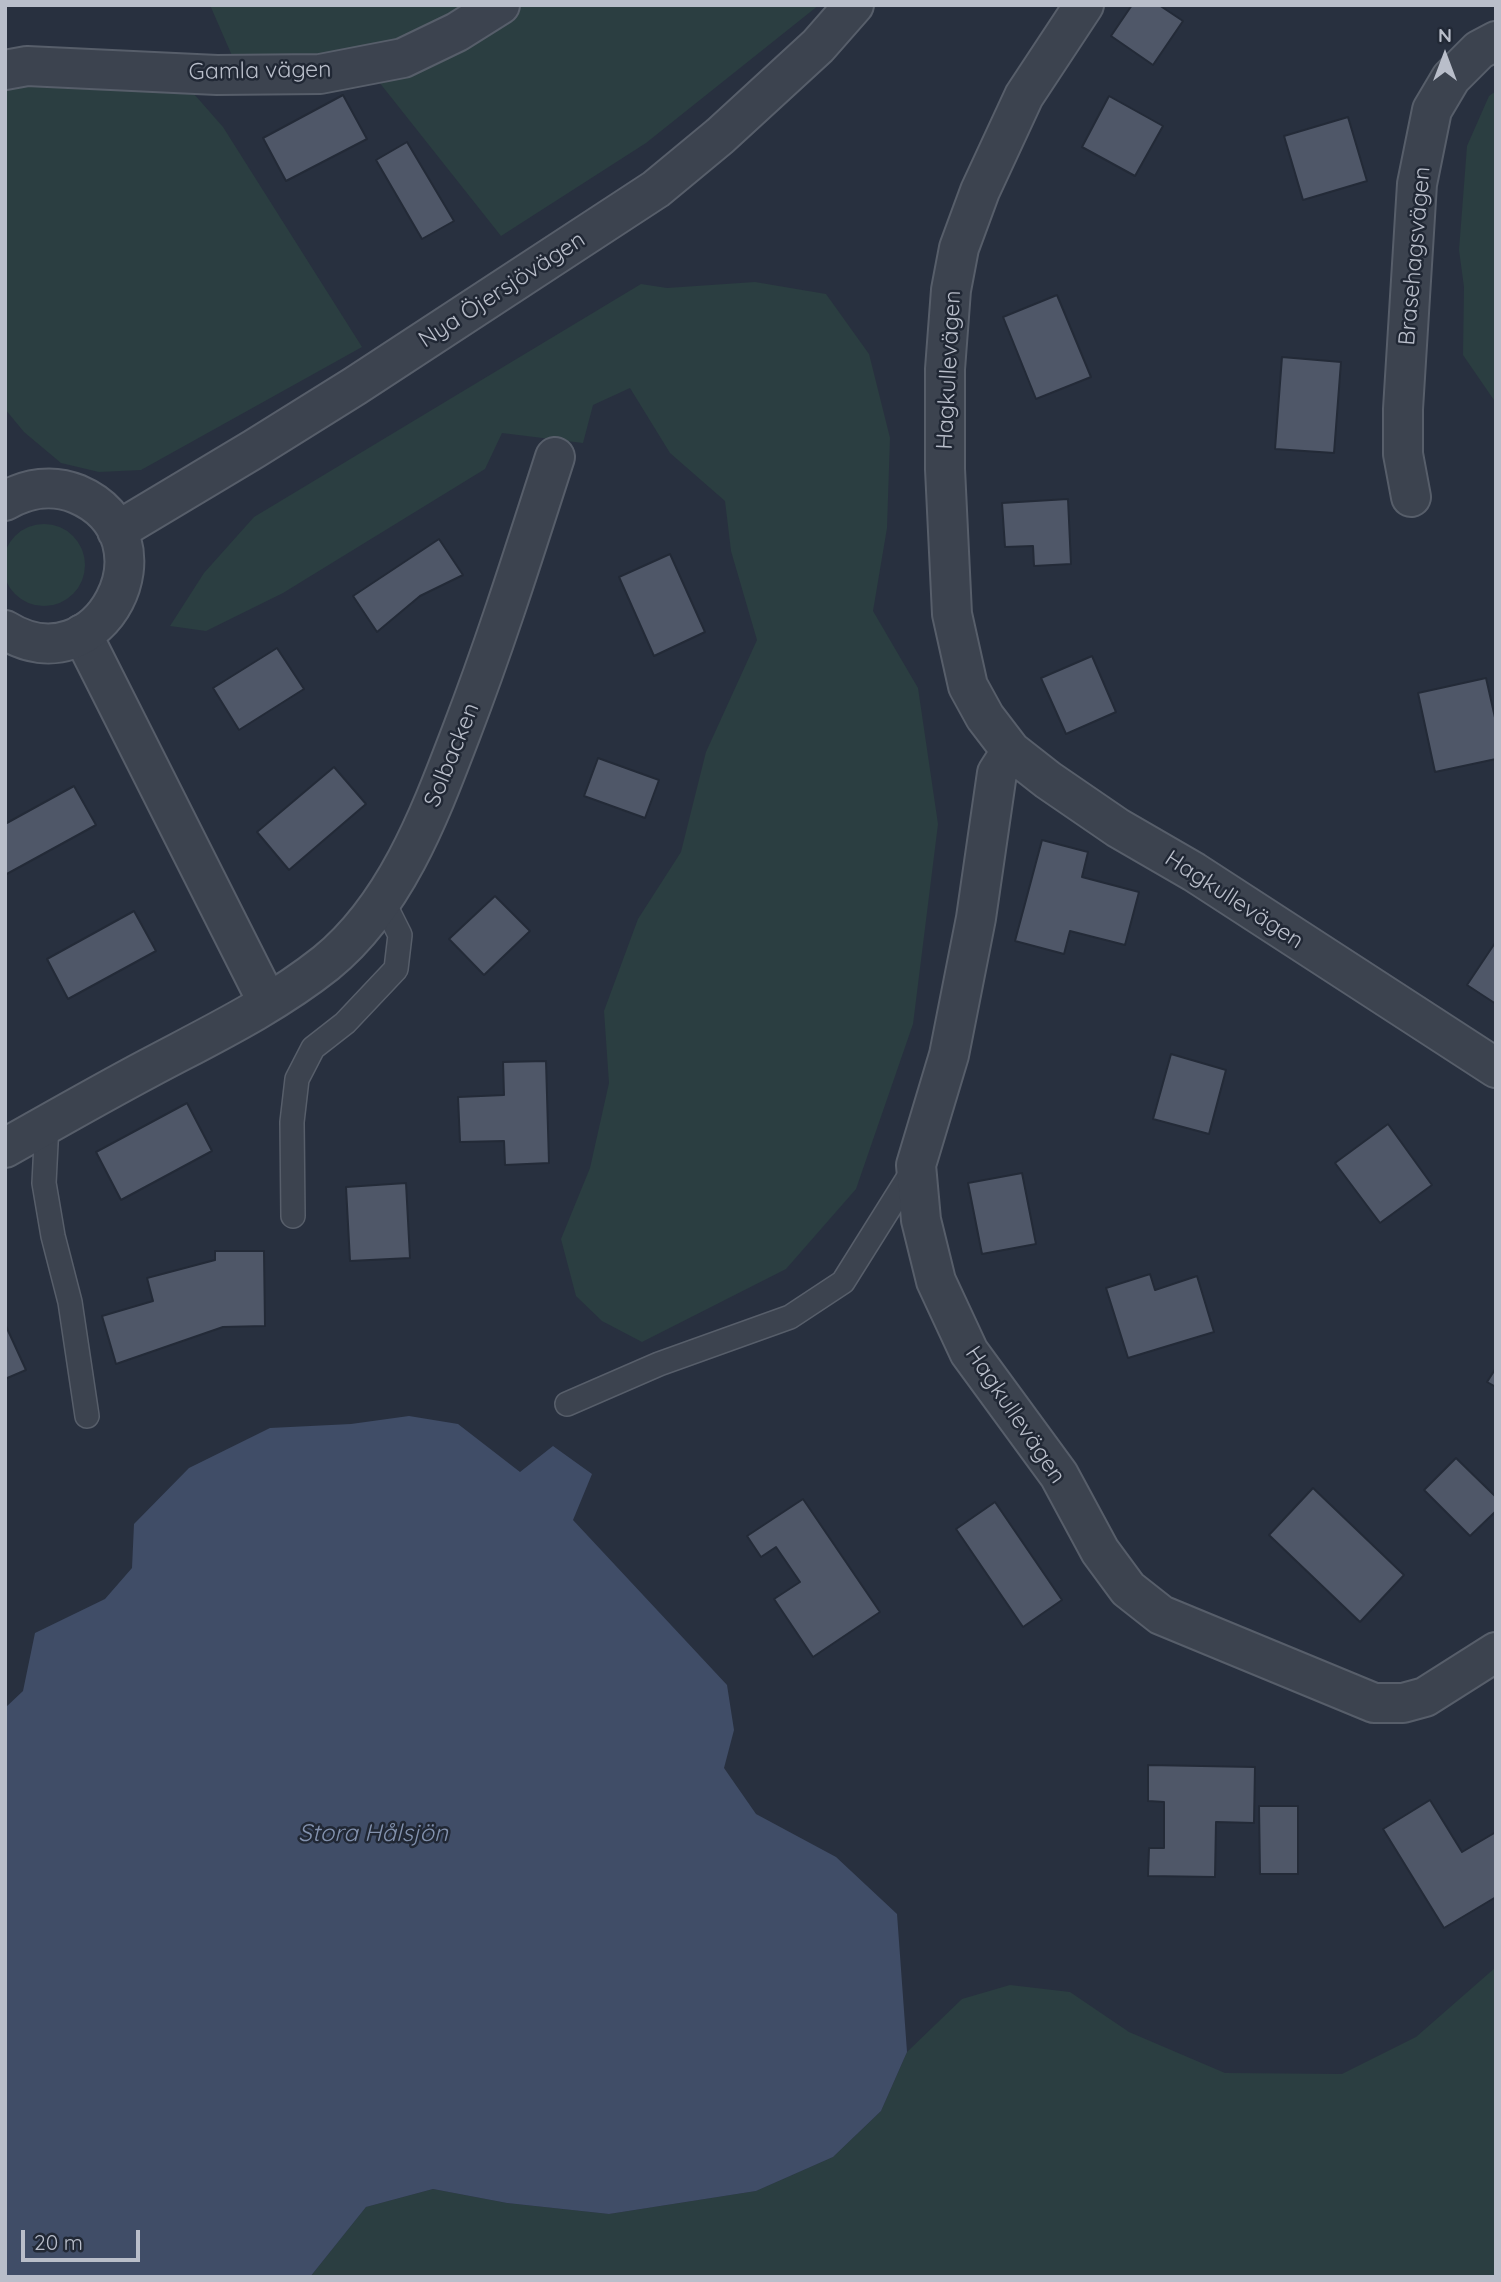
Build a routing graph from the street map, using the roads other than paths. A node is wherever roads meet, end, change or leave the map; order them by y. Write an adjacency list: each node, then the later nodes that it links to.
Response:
1 (499, 5): 5 (street, Gamla vägen)
2 (854, 5): 9 (street, Nya Öjersjövägen)
3 (1084, 5): 12 (street, Hagkullevägen)
4 (1496, 41): 8 (street, Brasehagsvägen)
5 (5, 70)
6 (555, 457): 13 (street, Solbacken)
7 (7, 493): 9 (street)
8 (1411, 497)
9 (117, 531): 11 (street)
10 (5, 629): 11 (street)
11 (82, 634): 14 (street)
12 (1011, 751): 15 (street, Hagkullevägen); 18 (street, Hagkullevägen)
13 (382, 899): 14 (street, Solbacken); 19 (lane)
14 (268, 1003): 16 (street, Solbacken)
15 (1496, 1068)
16 (47, 1124): 17 (street, Solbacken); 21 (lane)
17 (5, 1148)
18 (916, 1165): 20 (lane); 22 (street, Hagkullevägen)
19 (293, 1216)
20 (567, 1404)
21 (87, 1416)
22 (1496, 1652)

